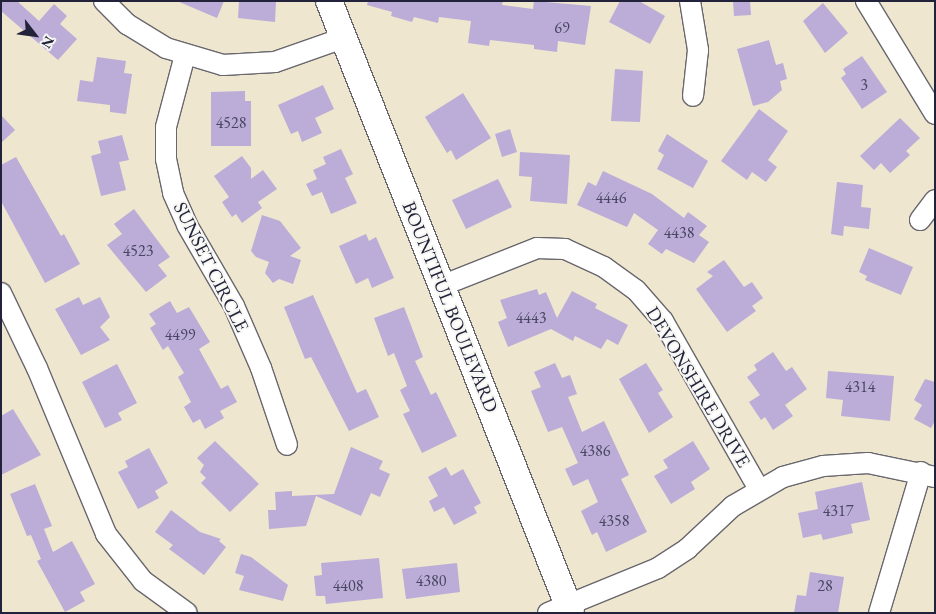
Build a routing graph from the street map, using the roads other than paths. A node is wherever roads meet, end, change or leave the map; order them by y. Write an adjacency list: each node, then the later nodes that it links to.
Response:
1 (104, 1): 6 (street)
2 (329, 1): 5 (main road, BOUNTIFUL BOULEVARD)
3 (690, 1): 7 (street)
4 (866, 1): 8 (street)
5 (343, 38): 6 (street); 11 (main road, BOUNTIFUL BOULEVARD)
6 (185, 56): 13 (street, SUNSET CIRCLE)
7 (693, 96)
8 (935, 114)
9 (935, 200): 10 (street)
10 (920, 220)
11 (441, 286): 15 (street, DEVONSHIRE DRIVE); 16 (main road, BOUNTIFUL BOULEVARD)
12 (1, 294): 17 (street)
13 (287, 445)
14 (928, 475): 15 (street); 18 (street)
15 (759, 489): 16 (street)
16 (562, 610)
17 (187, 613)
18 (879, 613)

